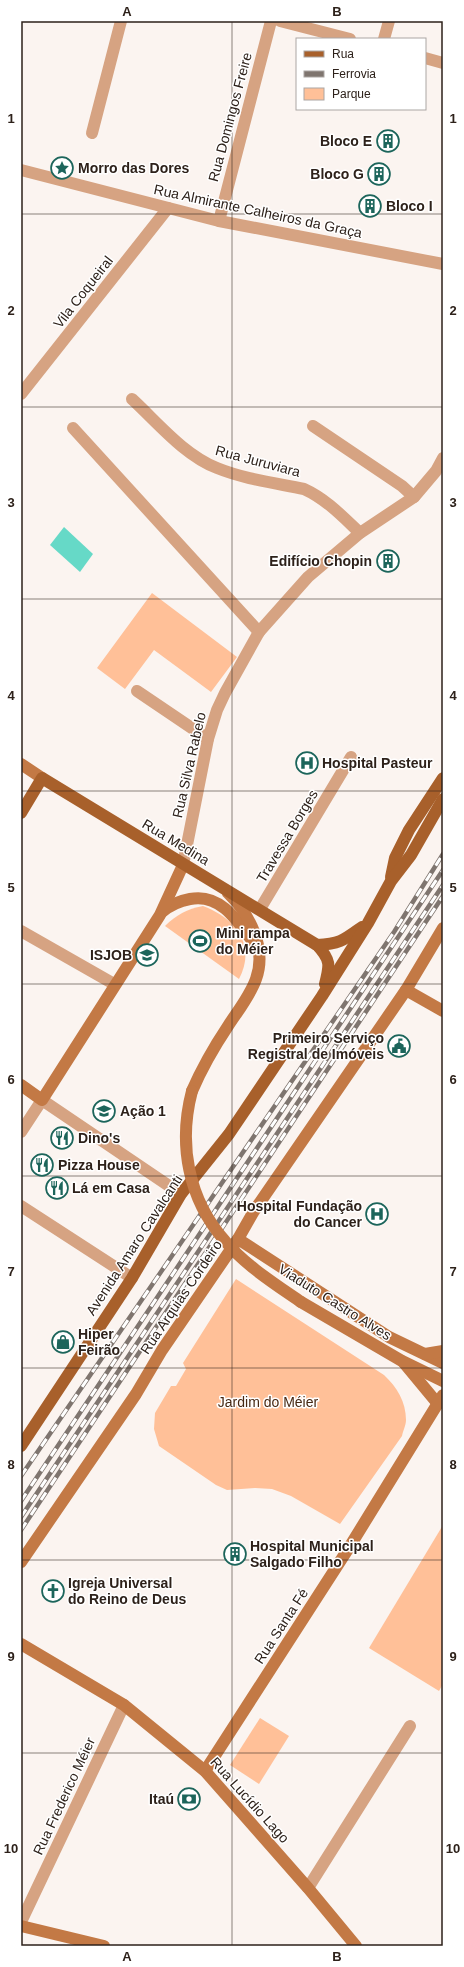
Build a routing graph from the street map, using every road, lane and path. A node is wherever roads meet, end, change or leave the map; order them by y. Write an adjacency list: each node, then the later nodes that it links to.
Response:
1 (121, 21): 9 (street)
2 (271, 21): 12 (street, Rua Domingos Freire)
3 (280, 21): 5 (street)
4 (389, 21): 6 (street)
5 (346, 38)
6 (384, 38)
7 (426, 58): 8 (street)
8 (443, 63)
9 (92, 132)
10 (21, 170): 11 (street, Rua Almirante Calheiros da Graça)
11 (168, 208): 12 (street, Rua Almirante Calheiros da Graça); 14 (street, Vila Coqueiral)
12 (219, 221): 13 (street, Rua Almirante Calheiros da Graça)
13 (443, 264)
14 (21, 394)
15 (132, 398): 20 (street, Rua Juruviara)
16 (313, 426): 19 (street)
17 (73, 428): 21 (street)
18 (443, 458): 19 (street, Rua Silva Rabelo)
19 (414, 497): 20 (street, Rua Silva Rabelo)
20 (360, 533): 21 (street, Rua Silva Rabelo)
21 (259, 632): 23 (street, Rua Silva Rabelo)
22 (137, 691): 23 (street)
23 (208, 739): 32 (street, Rua Silva Rabelo)
24 (351, 757): 35 (street, Travessa Borges)
25 (21, 764): 26 (street, Rua Medina)
26 (42, 778): 30 (main road); 32 (main road, Rua Medina)
27 (443, 778): 28 (main road, Avenida Amaro Cavalcanti)
28 (428, 800): 31 (main road); 33 (main road, Avenida Amaro Cavalcanti)
29 (443, 800): 31 (main road, Avenida Amaro Cavalcanti)
30 (21, 813)
31 (411, 854): 33 (main road, Avenida Amaro Cavalcanti)
32 (183, 865): 34 (main road, Rua Medina); 36 (street, Rua Silva Rabelo)
33 (391, 881): 37 (main road, Avenida Amaro Cavalcanti)
34 (220, 886): 35 (main road, Rua Medina); 41 (street, Viaduto Castro Alves)
35 (260, 909): 40 (main road, Rua Medina)
36 (160, 915): 41 (street); 42 (street, Rua Silva Rabelo)
37 (368, 923): 40 (main road); 44 (main road, Avenida Amaro Cavalcanti)
38 (443, 928): 43 (street, Rua Arquias Cordeiro)
39 (21, 931): 42 (street)
40 (317, 944): 44 (main road, Rua Medina)
41 (258, 949): 55 (street, Viaduto Castro Alves, bridge)
42 (114, 984): 47 (street, Rua Silva Rabelo)
43 (406, 990): 45 (street); 51 (street, Rua Arquias Cordeiro)
44 (322, 996): 49 (main road, Avenida Amaro Cavalcanti)
45 (443, 1011)
46 (21, 1085): 47 (street)
47 (42, 1100): 48 (street, Rua Silva Rabelo); 49 (street)
48 (21, 1132)
49 (181, 1194): 52 (main road, Avenida Amaro Cavalcanti)
50 (21, 1206): 52 (street)
51 (238, 1239): 54 (street); 60 (street, Rua Arquias Cordeiro)
52 (132, 1278): 59 (main road, Avenida Amaro Cavalcanti)
53 (443, 1351): 54 (street)
54 (425, 1354): 56 (street)
55 (402, 1361): 57 (street, Viaduto Castro Alves); 58 (street, Viaduto Castro Alves)
56 (443, 1363)
57 (440, 1377)
58 (440, 1400): 64 (street, Rua Santa Fé)
59 (21, 1446)
60 (21, 1562)
61 (21, 1644): 62 (street, Rua Lucídio Lago)
62 (124, 1705): 64 (street, Rua Lucídio Lago); 66 (street, Rua Frederico Méier)
63 (410, 1726): 65 (street)
64 (205, 1771): 65 (street, Rua Lucídio Lago)
65 (308, 1888): 69 (street, Rua Lucídio Lago)
66 (21, 1922)
67 (21, 1926): 68 (street)
68 (104, 1946)
69 (356, 1946)

